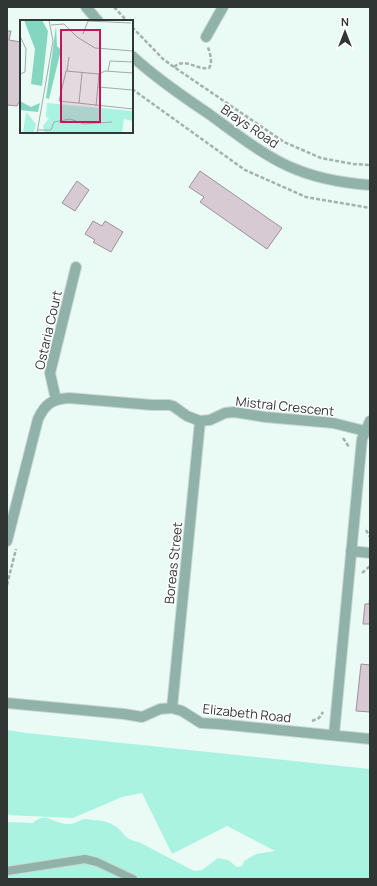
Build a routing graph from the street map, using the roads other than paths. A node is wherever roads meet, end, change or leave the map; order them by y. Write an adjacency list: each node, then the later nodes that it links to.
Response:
1 (86, 7): 3 (street)
2 (223, 7): 4 (street)
3 (97, 20)
4 (206, 37)
5 (133, 57): 6 (street, Brays Road)
6 (370, 185)
7 (76, 267): 8 (street, Ostaria Court)
8 (56, 400): 9 (street); 12 (street)
9 (200, 421): 11 (street, Mistral Crescent); 16 (street, Boreas Street)
10 (370, 421): 11 (street)
11 (365, 431): 13 (street)
12 (7, 542)
13 (351, 551): 14 (street); 17 (street)
14 (370, 553)
15 (7, 702): 16 (street)
16 (172, 708): 17 (street, Elizabeth Road)
17 (334, 735): 18 (street, Elizabeth Road)
18 (370, 739)
19 (7, 871): 20 (lane)
20 (133, 879)

